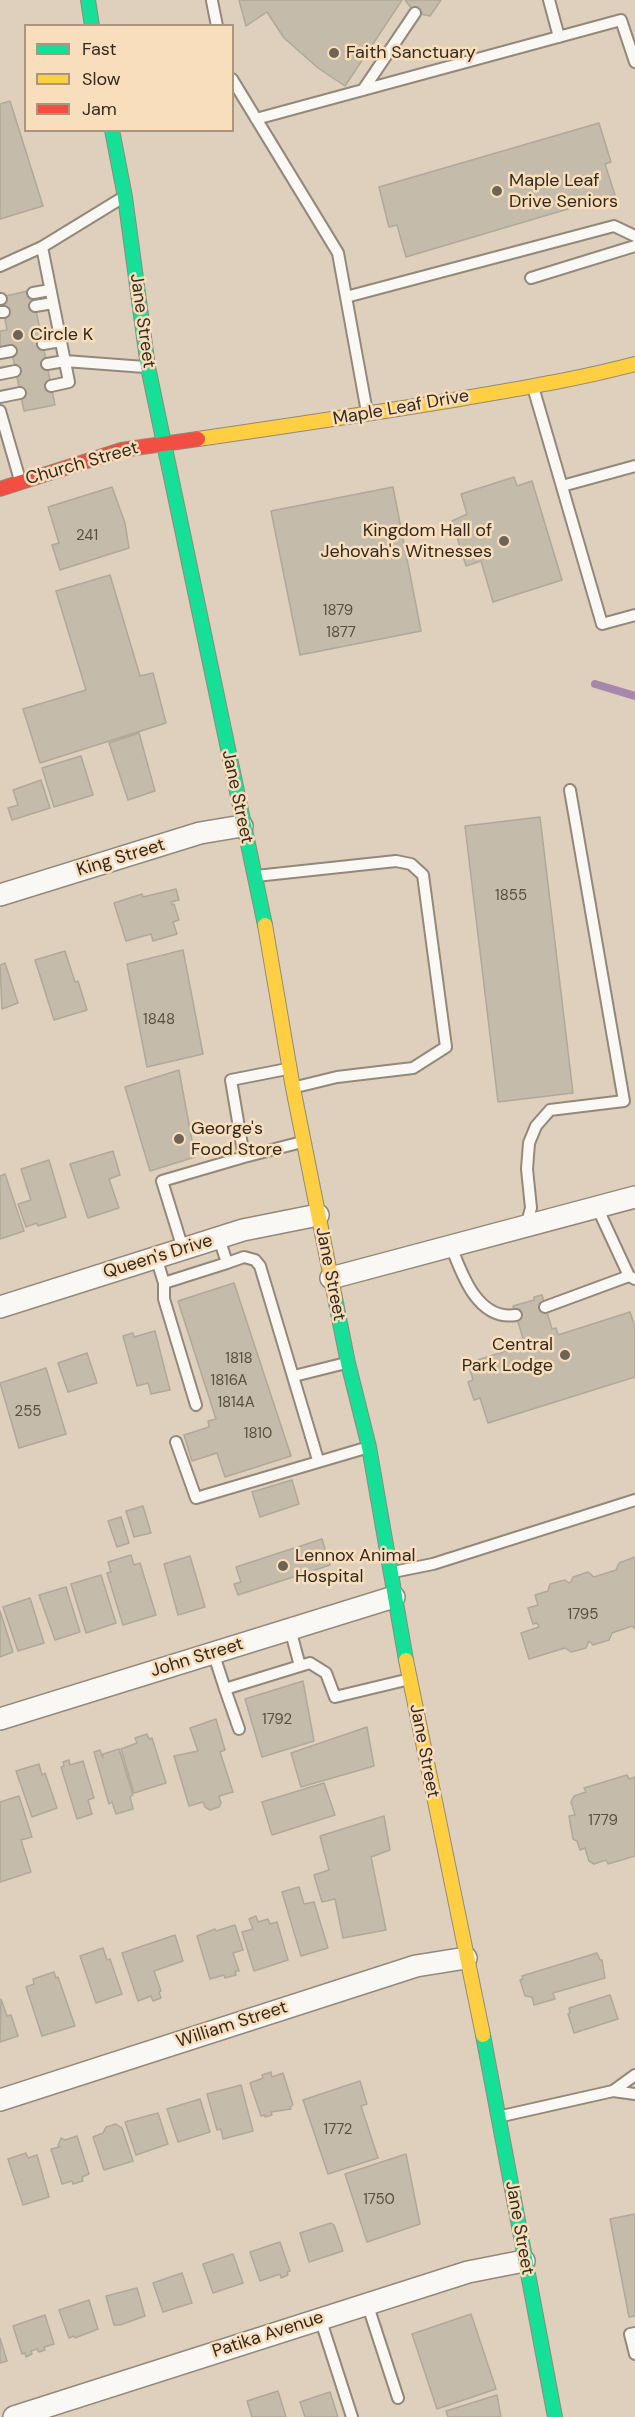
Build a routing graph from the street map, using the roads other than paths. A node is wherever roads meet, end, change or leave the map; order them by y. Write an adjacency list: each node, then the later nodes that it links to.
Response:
1 (88, 0): 5 (main road)
2 (549, 0): 7 (lane)
3 (212, 1): 6 (lane)
4 (415, 13): 10 (lane)
5 (92, 24)
6 (218, 24)
7 (559, 37): 8 (lane); 10 (lane)
8 (635, 62)
9 (234, 82): 11 (lane)
10 (363, 90): 11 (lane)
11 (256, 119): 21 (lane)
12 (112, 132): 13 (main road, Jane Street)
13 (125, 197): 16 (lane); 29 (main road, Jane Street)
14 (635, 236): 21 (lane)
15 (635, 246): 18 (lane)
16 (42, 247): 17 (lane); 19 (lane)
17 (0, 266)
18 (531, 278)
19 (50, 290): 20 (lane); 22 (lane)
20 (33, 293)
21 (346, 297): 37 (lane)
22 (53, 303): 23 (lane); 24 (lane)
23 (35, 306)
24 (61, 340): 25 (lane); 26 (lane)
25 (43, 344)
26 (65, 361): 27 (lane); 29 (lane); 32 (lane)
27 (47, 364)
28 (635, 364): 33 (main road, Maple Leaf Drive)
29 (148, 367): 38 (main road, Jane Street)
30 (15, 370): 31 (lane)
31 (0, 374)
32 (51, 386)
33 (533, 386): 37 (main road, Maple Leaf Drive); 41 (lane)
34 (20, 393): 35 (lane)
35 (0, 397)
36 (0, 411): 40 (lane)
37 (368, 414): 38 (main road, Maple Leaf Drive)
38 (164, 443): 40 (main road, Church Street); 45 (main road, Jane Street)
39 (635, 466): 41 (lane)
40 (20, 482): 42 (main road, Church Street)
41 (562, 486): 43 (lane)
42 (0, 489)
43 (635, 615)
44 (570, 790): 55 (lane)
45 (242, 826): 46 (main road, Jane Street); 47 (street, King Street)
46 (254, 876): 48 (main road, Jane Street); 49 (lane)
47 (0, 895)
48 (289, 1068): 49 (main road, Jane Street); 51 (lane)
49 (293, 1088): 50 (main road, Jane Street)
50 (304, 1142): 51 (lane); 54 (main road, Jane Street)
51 (244, 1157): 58 (lane)
52 (635, 1197): 53 (street)
53 (597, 1207): 55 (street); 61 (lane)
54 (318, 1215): 56 (street, Queen's Drive); 62 (main road, Jane Street)
55 (526, 1226): 57 (street)
56 (219, 1238): 58 (street, Queen's Drive); 60 (lane)
57 (451, 1246): 62 (street); 66 (lane)
58 (183, 1249): 59 (street, Queen's Drive)
59 (156, 1257): 63 (lane); 64 (street, Queen's Drive)
60 (227, 1263): 63 (lane); 68 (lane)
61 (632, 1277): 65 (lane)
62 (331, 1278): 67 (main road, Jane Street)
63 (164, 1283): 69 (lane)
64 (0, 1306)
65 (545, 1307)
66 (516, 1315)
67 (348, 1363): 68 (lane); 71 (main road, Jane Street)
68 (294, 1376): 72 (lane)
69 (196, 1404)
70 (176, 1442): 72 (lane)
71 (369, 1447): 72 (lane); 74 (main road, Jane Street)
72 (318, 1460)
73 (635, 1500): 74 (lane)
74 (390, 1573): 75 (main road, Jane Street)
75 (394, 1597): 76 (street, John Street); 79 (main road, Jane Street)
76 (290, 1629): 77 (street, John Street); 78 (lane)
77 (213, 1652): 80 (lane); 81 (street, John Street)
78 (300, 1666): 79 (lane); 80 (lane)
79 (410, 1679): 83 (main road, Jane Street)
80 (225, 1689): 82 (lane)
81 (0, 1719)
82 (238, 1728)
83 (466, 1958): 87 (street, William Street); 88 (main road, Jane Street)
84 (635, 2075): 85 (lane)
85 (613, 2091): 86 (lane); 88 (lane)
86 (635, 2094)
87 (0, 2100)
88 (499, 2117): 89 (main road, Jane Street)
89 (524, 2261): 90 (street, Patika Avenue); 97 (main road, Jane Street)
90 (367, 2303): 91 (street, Patika Avenue); 94 (lane)
91 (320, 2318): 95 (street, Patika Avenue); 96 (lane)
92 (635, 2333): 93 (lane)
93 (635, 2354)
94 (399, 2398)
95 (14, 2417)
96 (352, 2417)
97 (555, 2417)

